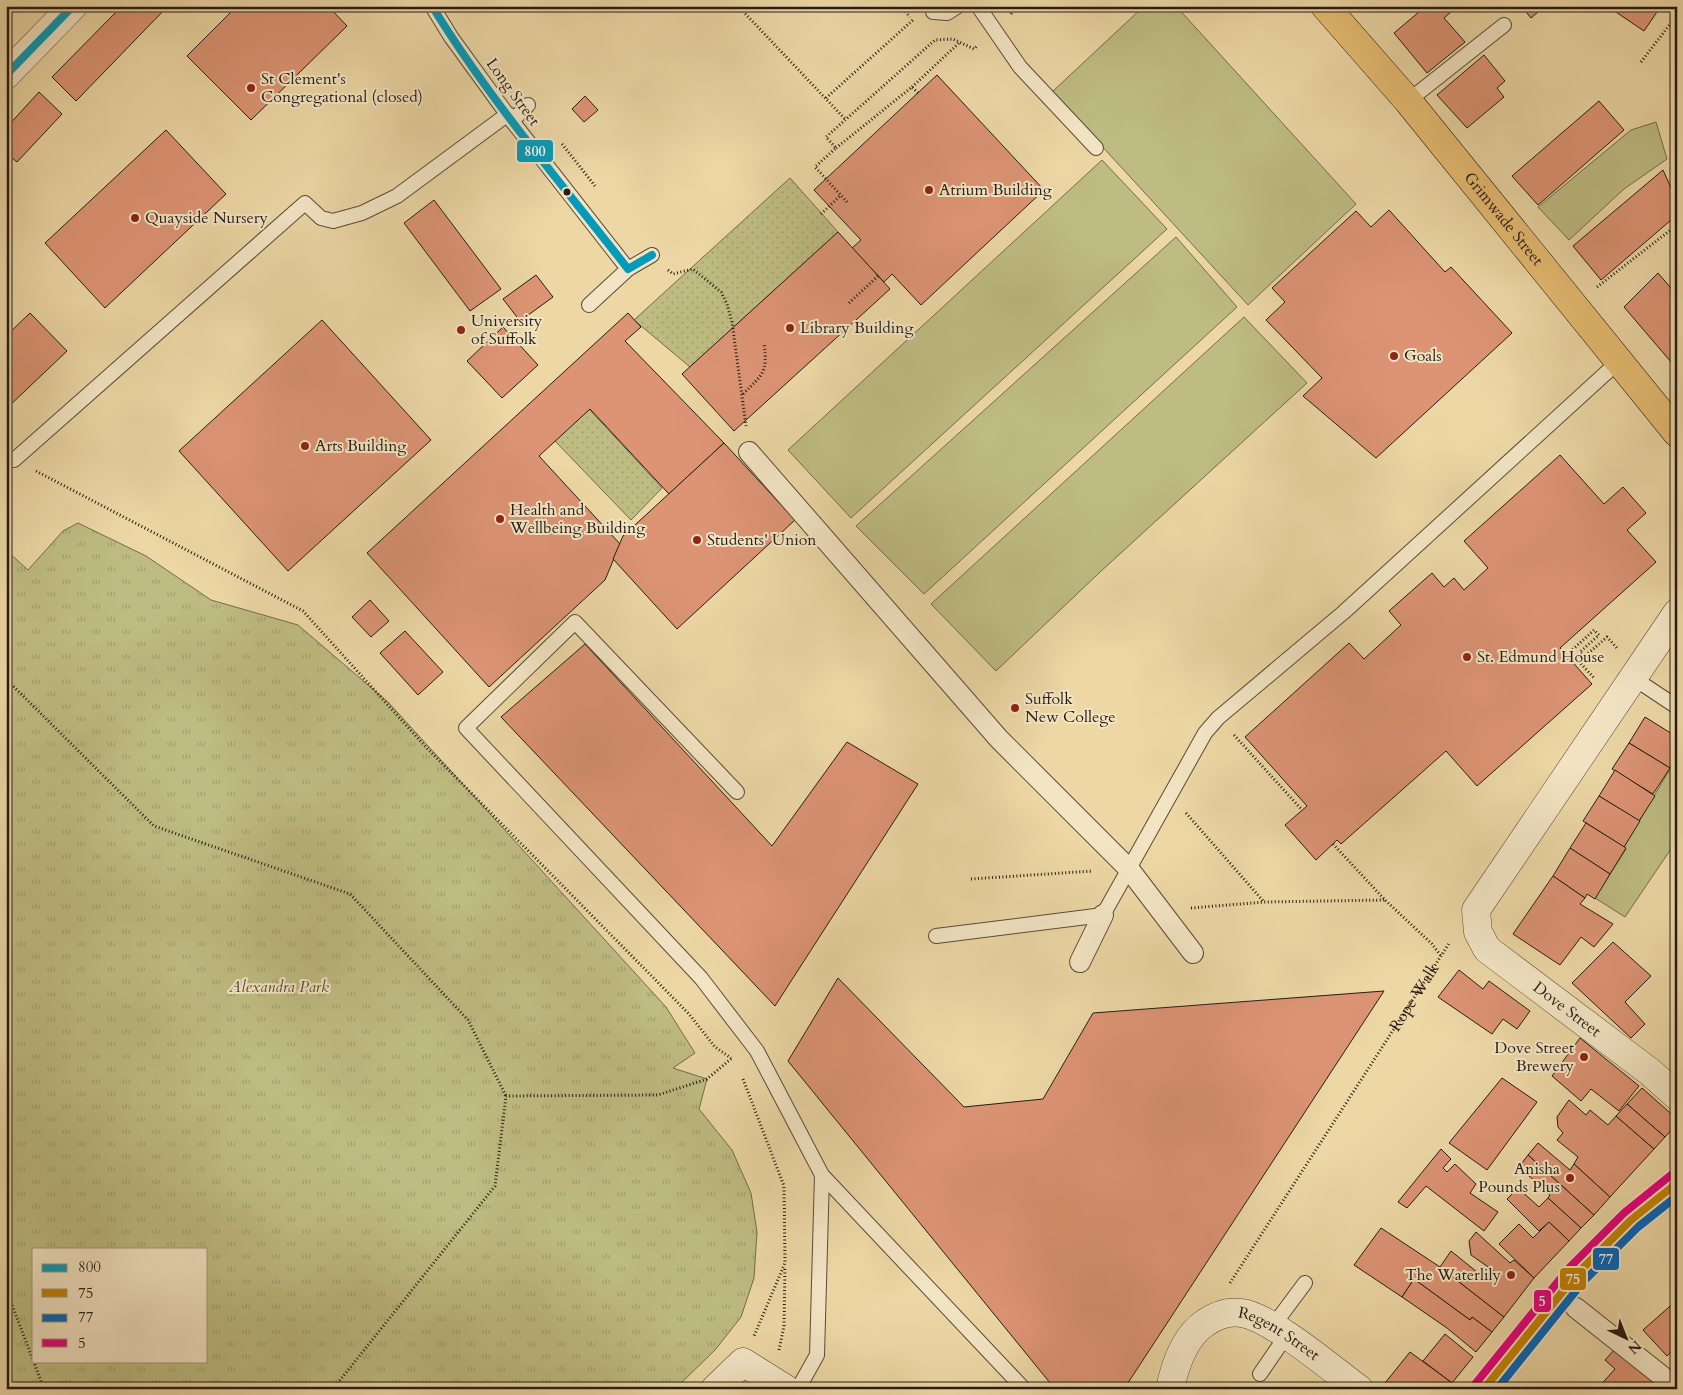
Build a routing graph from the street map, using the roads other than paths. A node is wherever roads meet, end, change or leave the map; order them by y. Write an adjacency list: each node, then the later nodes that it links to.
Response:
1 (73, 6): 8 (street)
2 (432, 6): 11 (lane, Long Street)
3 (958, 6): 6 (lane)
4 (978, 6): 12 (lane)
5 (1326, 6): 9 (main road, Grimwade Street)
6 (933, 12)
7 (1504, 25): 9 (lane)
8 (6, 75)
9 (1408, 101): 16 (main road, Grimwade Street)
10 (528, 105): 11 (lane)
11 (510, 118): 14 (lane, Long Street); 19 (lane)
12 (1096, 148)
13 (652, 255): 14 (lane)
14 (628, 269): 15 (lane)
15 (589, 306)
16 (1618, 362): 17 (main road, Grimwade Street); 24 (lane)
17 (1677, 434)
18 (749, 452): 24 (street)
19 (14, 460)
20 (1677, 613): 21 (street)
21 (1632, 677): 22 (lane); 29 (street, Dove Street)
22 (1677, 707)
23 (737, 792): 30 (lane)
24 (1129, 869): 25 (lane); 27 (street)
25 (1103, 915): 26 (lane); 28 (street)
26 (936, 936)
27 (1193, 953)
28 (1080, 962)
29 (1677, 1096)
30 (822, 1175): 36 (lane); 39 (lane)
31 (1677, 1183): 42 (street)
32 (1305, 1282): 34 (lane)
33 (1576, 1308): 37 (street)
34 (1279, 1331): 35 (lane); 40 (street, Regent Street); 41 (street, Regent Street)
35 (1260, 1374)
36 (786, 1386): 38 (street)
37 (1677, 1388)
38 (715, 1389)
39 (1024, 1389)
40 (1170, 1389)
41 (1359, 1389)
42 (1484, 1389)

